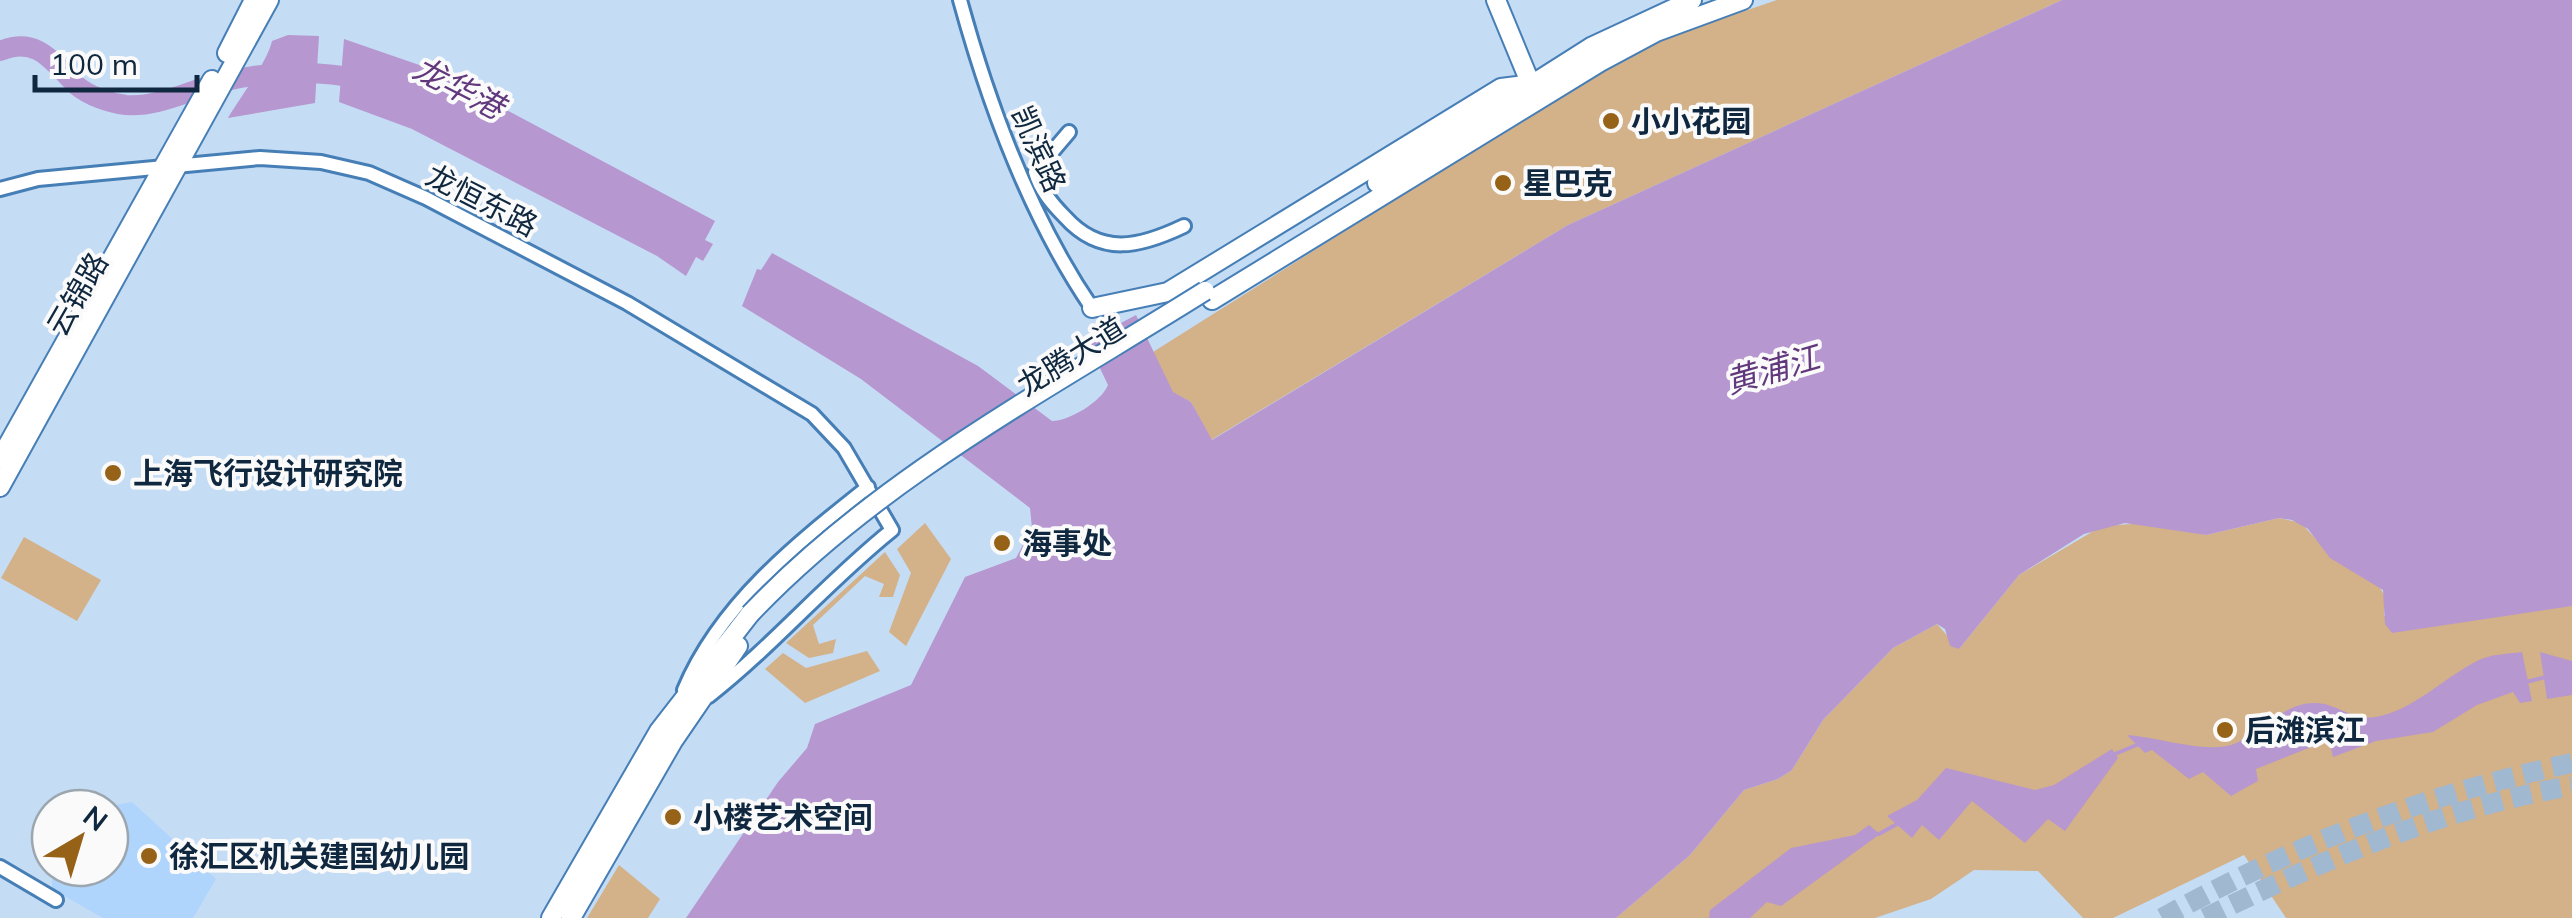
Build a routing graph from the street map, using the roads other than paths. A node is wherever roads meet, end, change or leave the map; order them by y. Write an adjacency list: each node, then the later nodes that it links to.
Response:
1 (254, 0): 8 (main road)
2 (268, 0): 8 (main road)
3 (960, 0): 13 (street, 凯滨路)
4 (1496, 0): 7 (main road)
5 (1692, 0): 7 (main road, 龙腾大道)
6 (1743, 0): 7 (main road, 龙腾大道)
7 (1535, 92): 13 (main road); 17 (main road, 龙腾大道, bridge)
8 (190, 128): 10 (main road, 云锦路)
9 (1069, 132): 12 (street)
10 (170, 164): 11 (street, 龙恒东路); 14 (main road, 云锦路); 15 (main road, 云锦路); 16 (street, 龙恒东路)
11 (0, 189)
12 (1184, 226)
13 (1092, 308)
14 (0, 459)
15 (0, 487)
16 (868, 487): 17 (street); 17 (street, 龙恒东路)
17 (688, 702): 20 (main road, 龙腾大道); 21 (main road, 龙腾大道)
18 (0, 867): 19 (street)
19 (56, 900)
20 (550, 918)
21 (571, 918)

